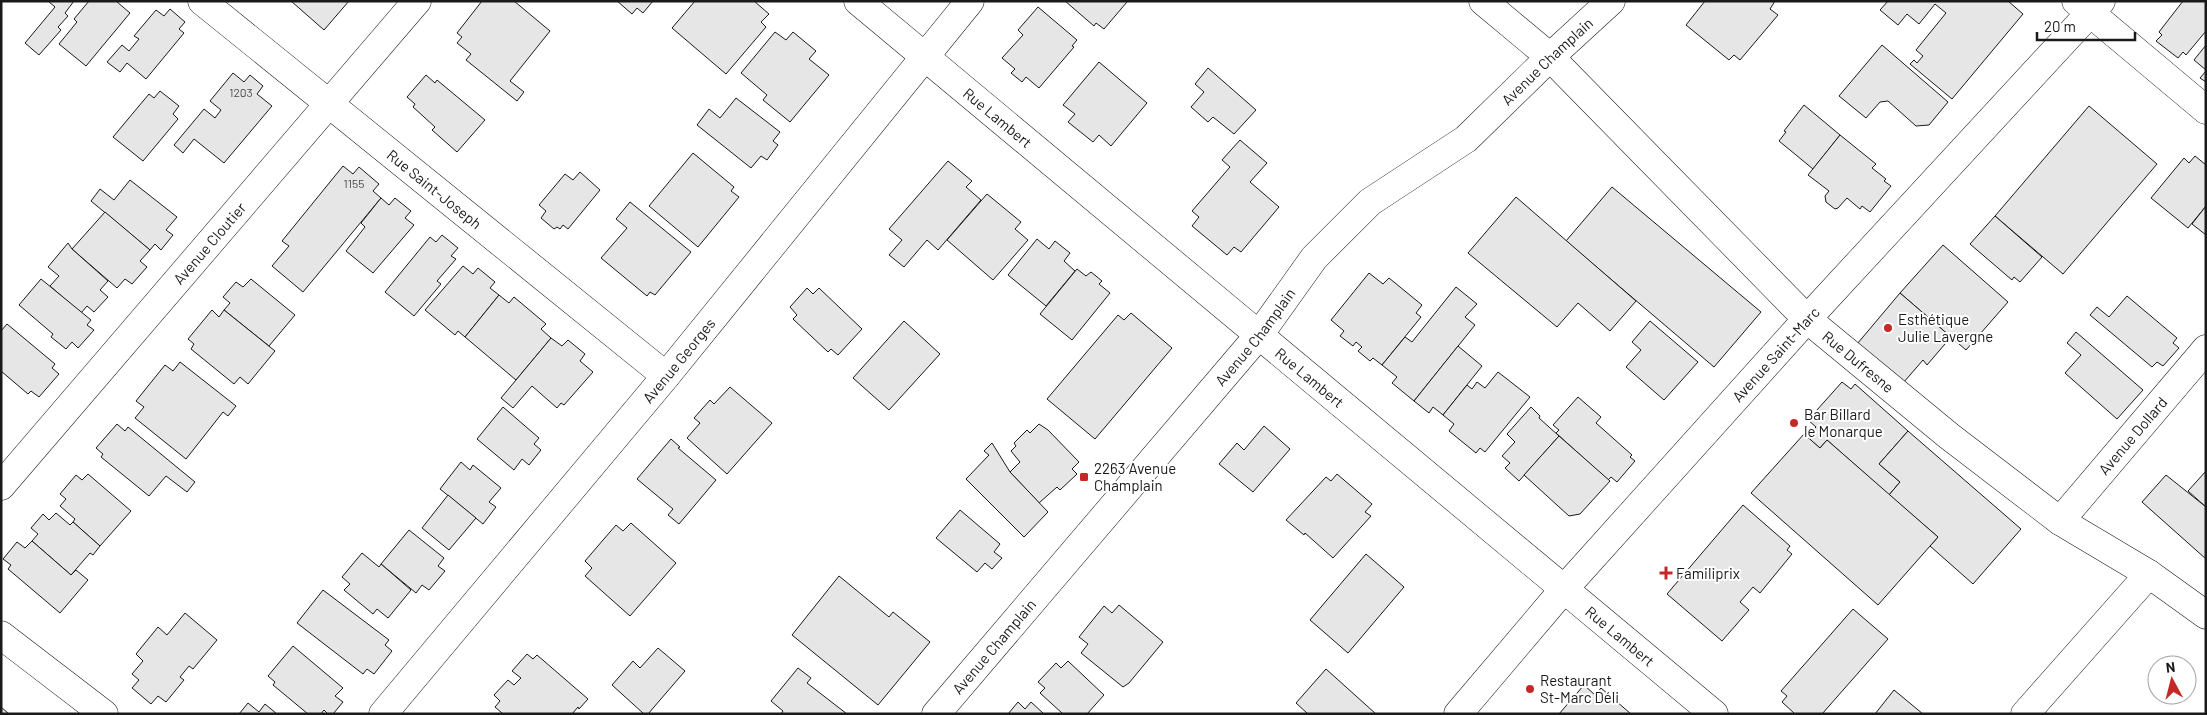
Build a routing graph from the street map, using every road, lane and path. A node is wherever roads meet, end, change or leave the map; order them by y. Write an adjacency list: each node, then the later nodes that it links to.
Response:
1 (202, 1): 10 (street, Rue Saint-Joseph)
2 (417, 1): 10 (street, Avenue Cloutier)
3 (858, 1): 8 (street, Rue Lambert)
4 (970, 1): 8 (street, Avenue Georges)
5 (1483, 1): 9 (street, Rue Dufresne)
6 (1611, 1): 9 (street, Avenue Champlain)
7 (2089, 6): 11 (street); 12 (street, Avenue Saint-Marc)
8 (925, 56): 13 (street, Rue Lambert); 15 (street, Avenue Georges)
9 (1550, 57): 12 (street, Rue Dufresne); 13 (street, Avenue Champlain)
10 (328, 103): 15 (street, Rue Saint-Joseph); 16 (street, Avenue Cloutier)
11 (2206, 110)
12 (1806, 319): 17 (street, Rue Dufresne); 19 (street, Avenue Saint-Marc)
13 (1259, 335): 19 (street, Rue Lambert); 24 (street, Avenue Champlain)
14 (2206, 349): 17 (street, Avenue Dollard)
15 (666, 376): 23 (street, Avenue Georges)
16 (1, 486)
17 (2060, 521): 18 (street, Rue Dufresne)
18 (2149, 574): 20 (street, Rue Dufresne); 27 (street)
19 (1564, 589): 25 (street, Avenue Saint-Marc); 26 (street, Rue Lambert)
20 (2206, 615)
21 (1, 634): 22 (street)
22 (104, 714)
23 (382, 714)
24 (936, 714)
25 (1458, 714)
26 (1714, 714)
27 (2025, 714)

